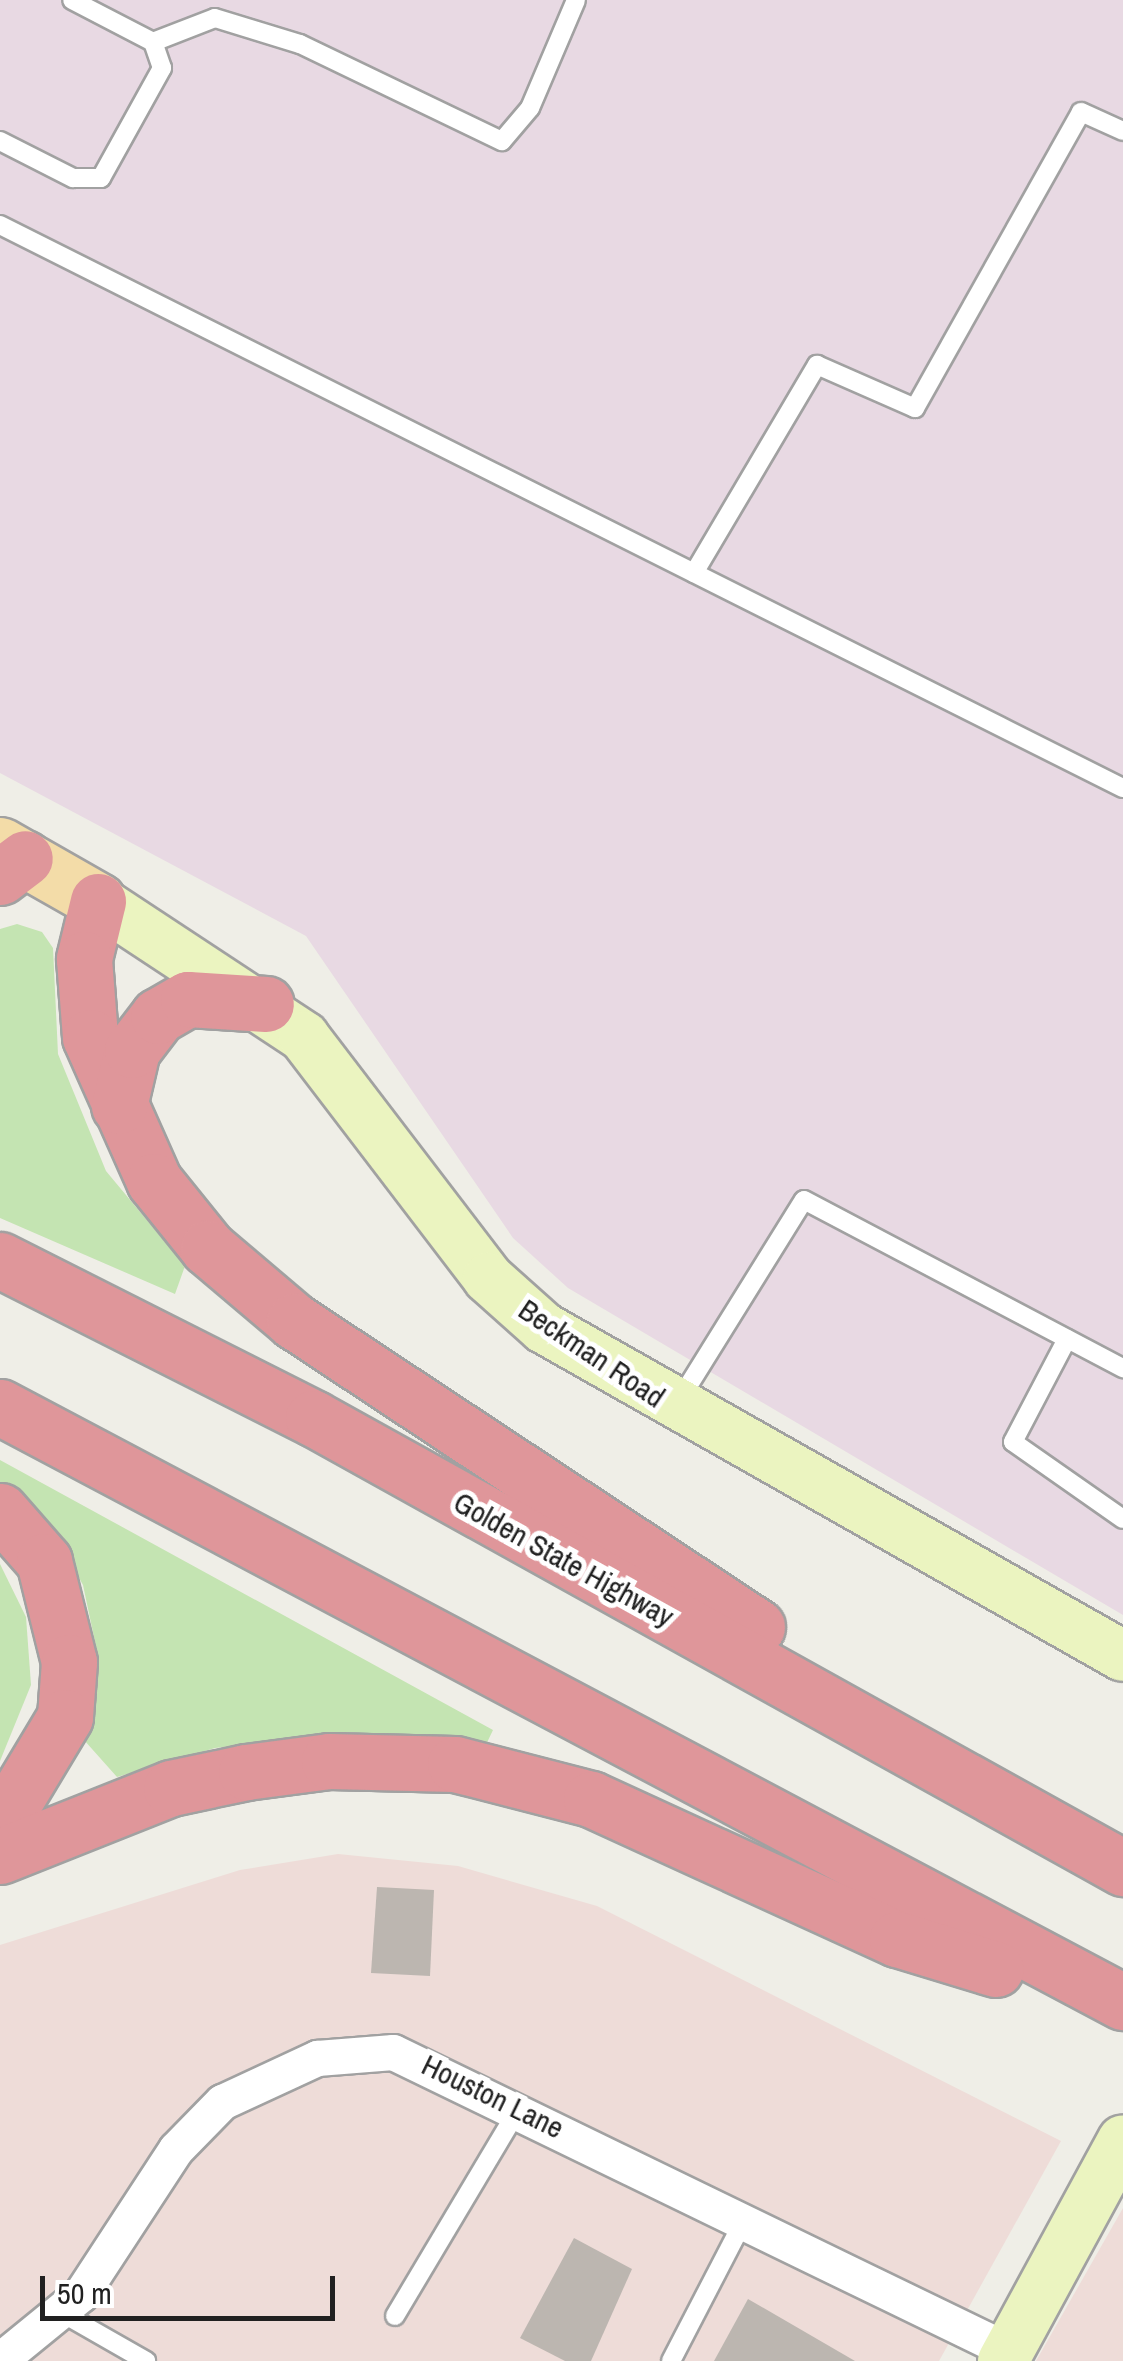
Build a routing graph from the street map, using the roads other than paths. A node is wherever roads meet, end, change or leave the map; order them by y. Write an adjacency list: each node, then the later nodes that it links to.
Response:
1 (72, 0): 3 (lane)
2 (576, 0): 3 (lane)
3 (153, 42): 5 (lane)
4 (1123, 131): 7 (lane)
5 (0, 140)
6 (0, 224): 7 (lane)
7 (694, 572): 8 (lane)
8 (1123, 788)
9 (8, 860): 10 (main road, Beckman Road)
10 (98, 902): 11 (street, Beckman Road); 12 (highway)
11 (266, 1004): 12 (highway); 17 (street, Beckman Road)
12 (119, 1106): 21 (highway)
13 (0, 1260): 21 (highway, Golden State Highway)
14 (1068, 1339): 15 (lane); 17 (lane); 19 (lane)
15 (1123, 1368)
16 (0, 1407): 25 (highway)
17 (674, 1408): 20 (street, Beckman Road)
18 (0, 1511): 22 (highway)
19 (1123, 1519)
20 (1123, 1656)
21 (914, 1755): 24 (highway, Golden State Highway)
22 (0, 1825)
23 (0, 1856): 25 (highway)
24 (1123, 1868)
25 (1123, 2005)
26 (519, 2108): 28 (street, Houston Lane); 29 (street, Houston Lane); 30 (lane)
27 (1123, 2140): 31 (street)
28 (745, 2220): 31 (street, Houston Lane); 34 (lane)
29 (62, 2312): 32 (street, Houston Lane); 33 (lane)
30 (395, 2316)
31 (1014, 2358)
32 (0, 2360)
33 (146, 2361)
34 (671, 2361)

